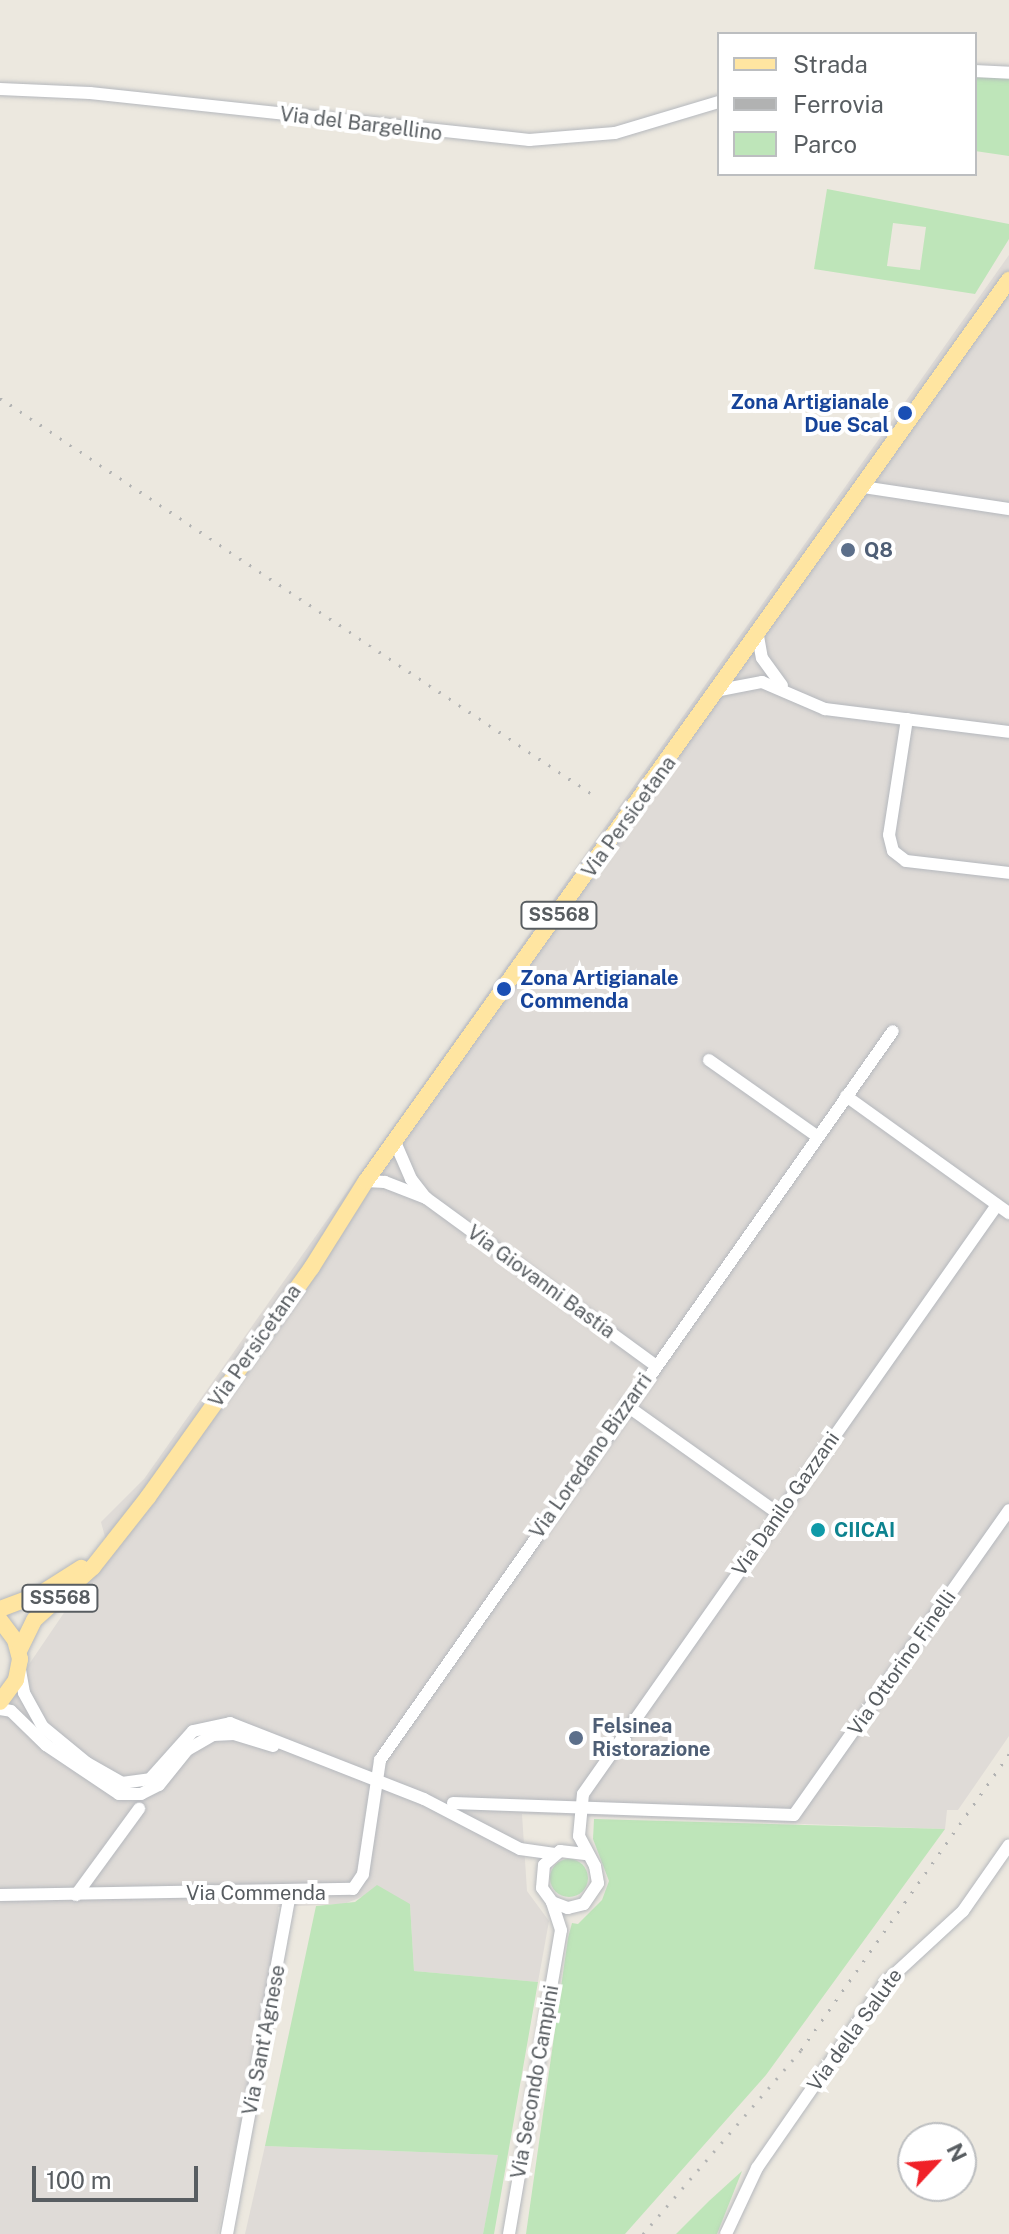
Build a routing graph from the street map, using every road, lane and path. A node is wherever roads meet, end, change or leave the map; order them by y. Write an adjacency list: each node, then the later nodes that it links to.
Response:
1 (977, 71): 2 (street)
2 (1009, 73)
3 (0, 89): 4 (street, Via del Bargellino)
4 (717, 103)
5 (1009, 280): 6 (main road, Via Persicetana / SS568)
6 (863, 487): 7 (street); 8 (main road, Via Persicetana / SS568)
7 (1007, 505)
8 (758, 636): 9 (street); 10 (main road, Via Persicetana / SS568)
9 (784, 688): 10 (street); 11 (street)
10 (720, 690): 18 (main road, Via Persicetana / SS568)
11 (907, 719): 12 (street); 13 (street)
12 (1009, 732)
13 (1009, 873)
14 (893, 1031): 16 (street, Via Loredano Bizzarri)
15 (709, 1060): 17 (street)
16 (846, 1096): 17 (street, Via Loredano Bizzarri); 21 (street)
17 (818, 1137): 23 (street, Via Loredano Bizzarri)
18 (395, 1142): 19 (main road, Via Persicetana / SS568); 20 (street, Via Giovanni Bastia)
19 (366, 1181): 20 (street, Via Giovanni Bastia); 27 (main road, Via Persicetana / SS568)
20 (426, 1198): 23 (street, Via Giovanni Bastia)
21 (997, 1205): 22 (street); 26 (street, Via Danilo Gazzani)
22 (1009, 1213)
23 (655, 1365): 24 (street, Via Loredano Bizzarri)
24 (626, 1405): 26 (street); 34 (street, Via Loredano Bizzarri)
25 (1009, 1510): 36 (street, Via Ottorino Finelli)
26 (779, 1514): 36 (street, Via Danilo Gazzani)
27 (108, 1548): 28 (main road, Via Persicetana / SS568); 30 (main road, Via Persicetana / SS568)
28 (0, 1609)
29 (0, 1620): 30 (main road)
30 (19, 1659): 31 (main road, Via Persicetana); 33 (street)
31 (0, 1702)
32 (0, 1709): 33 (street)
33 (322, 1761): 34 (street)
34 (374, 1780): 40 (street); 44 (street, Via Commenda)
35 (453, 1803): 36 (street)
36 (579, 1805): 38 (street)
37 (139, 1809): 46 (street)
38 (577, 1829): 41 (street); 42 (street)
39 (1009, 1845): 52 (street, Via della Salute)
40 (520, 1849): 41 (street); 43 (street)
41 (557, 1853): 42 (street); 43 (street)
42 (585, 1854): 48 (street)
43 (540, 1879): 47 (street)
44 (290, 1893): 46 (street, Via Commenda); 50 (street, Via Sant'Agnese)
45 (0, 1895): 46 (street, Via Commenda)
46 (76, 1895)
47 (552, 1902): 48 (street); 49 (street, Via Secondo Campini)
48 (584, 1904): 49 (street)
49 (561, 1930): 51 (street, Via Secondo Campini)
50 (227, 2234)
51 (509, 2234)
52 (726, 2234)

